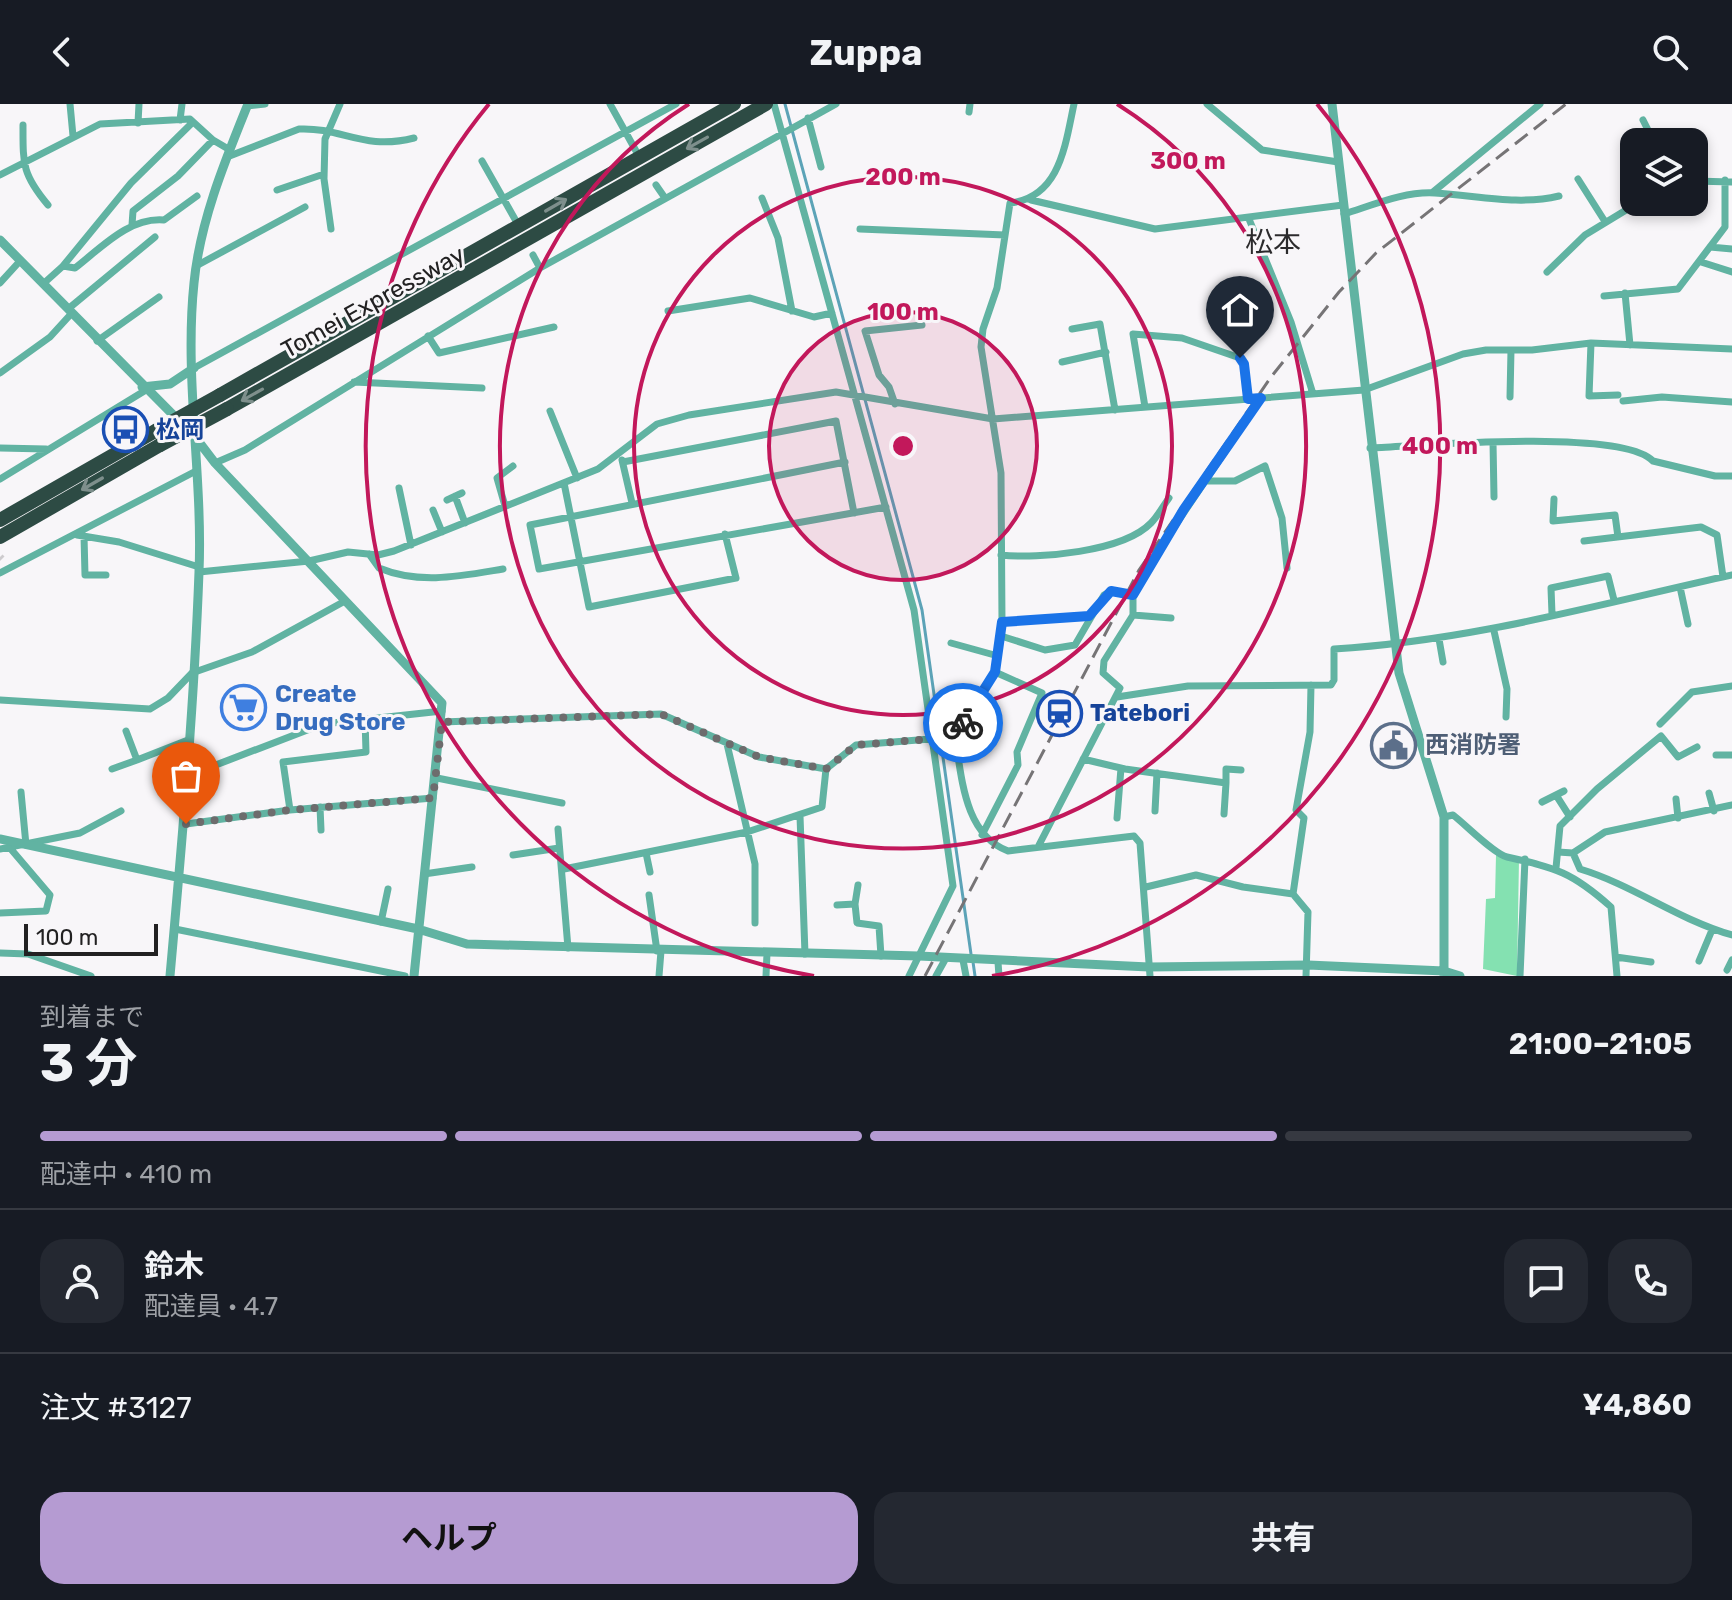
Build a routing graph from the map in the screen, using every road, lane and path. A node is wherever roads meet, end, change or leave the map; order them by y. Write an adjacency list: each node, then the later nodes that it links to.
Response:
1 (70, 104): 27 (street)
2 (139, 104): 21 (street)
3 (182, 104): 18 (street)
4 (265, 104): 15 (street)
5 (340, 104): 24 (street)
6 (610, 104): 25 (street)
7 (676, 104): 25 (street)
8 (734, 104): 135 (highway, Tomei Expressway, one-way to 8, bridge)
9 (766, 104): 141 (highway, Tomei Expressway, one-way to 141, bridge)
10 (774, 104): 26 (street)
11 (836, 104): 17 (street)
12 (1074, 104): 47 (street)
13 (1207, 104): 33 (street)
14 (1332, 104): 33 (street)
15 (248, 105): 31 (street)
16 (1538, 105): 42 (street)
17 (808, 118): 26 (street); 35 (street)
18 (180, 120): 20 (street); 21 (street)
19 (1643, 120): 23 (street)
20 (193, 122): 29 (street); 67 (street)
21 (138, 123): 27 (street)
22 (23, 125): 34 (street)
23 (1647, 128)
24 (326, 132): 28 (street); 31 (street); 36 (street)
25 (623, 133): 30 (street); 48 (street)
26 (782, 133): 45 (street); 80 (street)
27 (73, 136): 34 (street)
28 (414, 138)
29 (213, 140): 31 (street); 56 (street)
30 (636, 151)
31 (229, 154): 68 (street)
32 (482, 161): 48 (street)
33 (1338, 162): 51 (street)
34 (23, 166): 37 (street); 49 (street)
35 (821, 167)
36 (324, 174): 41 (street); 57 (street)
37 (0, 175)
38 (1578, 179): 54 (street)
39 (1728, 181): 62 (street)
40 (656, 185): 45 (street)
41 (277, 190)
42 (1433, 192): 44 (street); 51 (street)
43 (197, 196): 56 (street)
44 (1559, 196)
45 (665, 198): 69 (street)
46 (762, 198): 78 (street)
47 (1031, 200): 53 (street); 59 (street)
48 (502, 201): 55 (street); 92 (street)
49 (48, 205)
50 (305, 207): 68 (street)
51 (1344, 210): 53 (street); 97 (street)
52 (1620, 212): 54 (street)
53 (1249, 219): 99 (street)
54 (1604, 220): 70 (street)
55 (516, 221)
56 (132, 225): 67 (street)
57 (331, 229)
58 (860, 229): 59 (street)
59 (1005, 235): 108 (street)
60 (155, 237): 79 (street)
61 (0, 240): 65 (street)
62 (1710, 247): 63 (street); 66 (street)
63 (1732, 249)
64 (533, 255): 69 (street)
65 (20, 261): 72 (street); 73 (street)
66 (1701, 262): 71 (street); 74 (street)
67 (63, 266): 73 (street)
68 (196, 266): 92 (street)
69 (540, 268): 84 (street)
70 (1547, 272)
71 (1732, 272)
72 (0, 283)
73 (43, 284): 79 (street)
74 (1625, 293): 75 (street); 87 (street)
75 (1604, 296)
76 (159, 297): 85 (street)
77 (668, 311): 78 (street)
78 (792, 311): 80 (street)
79 (69, 312): 85 (street); 93 (street)
80 (832, 313): 98 (street)
81 (922, 325): 104 (street)
82 (554, 327): 84 (street)
83 (1072, 329): 90 (street)
84 (428, 336): 94 (street)
85 (97, 341): 95 (street)
86 (1591, 343): 87 (street); 89 (street); 103 (street)
87 (1630, 345): 88 (street)
88 (1732, 349)
89 (1511, 350): 97 (street); 100 (street)
90 (1106, 352): 91 (street); 106 (street)
91 (1062, 362)
92 (194, 368): 95 (street); 109 (street)
93 (0, 373)
94 (352, 382): 96 (street); 116 (street)
95 (144, 388): 109 (street); 113 (street)
96 (482, 388)
97 (1364, 390): 99 (street); 112 (street)
98 (853, 394): 104 (street); 114 (street); 131 (street)
99 (1313, 394): 101 (street)
100 (1510, 397)
101 (1261, 398): 102 (street); 122 (street)
102 (1248, 399): 105 (street); 105 (street)
103 (1732, 402)
104 (895, 404): 108 (street)
105 (1145, 407): 106 (street)
106 (1115, 410): 108 (street)
107 (550, 411): 120 (street)
108 (993, 419): 146 (street)
109 (196, 438): 116 (street); 118 (street)
110 (1493, 442): 112 (street); 119 (street); 126 (street)
111 (0, 448): 113 (street)
112 (1370, 448): 172 (street)
113 (46, 449): 121 (street)
114 (622, 458): 115 (street); 120 (street); 129 (street)
115 (845, 462): 129 (street); 133 (street)
116 (215, 463): 148 (street)
117 (513, 466): 130 (street)
118 (196, 471): 138 (street); 152 (street)
119 (1732, 476)
120 (577, 478): 123 (street)
121 (0, 479)
122 (1205, 481): 151 (street); 159 (street)
123 (564, 483): 130 (street); 134 (street)
124 (399, 488): 144 (street)
125 (455, 496): 136 (street)
126 (1494, 497)
127 (1169, 498): 146 (street)
128 (1554, 499): 142 (street)
129 (632, 503): 134 (street)
130 (505, 506): 136 (street)
131 (886, 507): 133 (street); 189 (street)
132 (433, 510): 137 (street)
133 (854, 513): 139 (street)
134 (569, 516): 149 (street); 149 (street)
135 (0, 520)
136 (465, 523): 137 (street)
137 (442, 532): 144 (street)
138 (74, 534): 140 (street); 150 (street)
139 (725, 534): 149 (street); 149 (street)
140 (84, 536): 152 (street); 155 (street)
141 (0, 537)
142 (1618, 537): 143 (street); 157 (street)
143 (1584, 541)
144 (411, 545): 145 (street)
145 (369, 554): 148 (street); 153 (street)
146 (1001, 555): 166 (street)
147 (2, 559): 150 (street)
148 (309, 561): 152 (street); 161 (street)
149 (580, 561)
150 (13, 566): 154 (street)
151 (1287, 568)
152 (199, 569): 176 (street)
153 (503, 569)
154 (0, 573)
155 (106, 575)
156 (1732, 575): 157 (street)
157 (1723, 577): 158 (street)
158 (1680, 587): 160 (street); 167 (street)
159 (1133, 595): 163 (street); 164 (street)
160 (1614, 600): 162 (street); 162 (street)
161 (345, 601): 176 (street); 181 (street)
162 (1552, 614): 168 (street)
163 (1133, 615): 165 (street); 179 (street)
164 (1089, 616): 166 (street); 169 (street)
165 (1171, 618)
166 (1002, 622): 169 (street)
167 (1688, 624)
168 (1494, 631): 170 (street); 182 (street)
169 (1001, 636): 173 (street)
170 (1439, 639): 172 (street); 174 (street)
171 (951, 643): 173 (street)
172 (1395, 646): 177 (street); 219 (street)
173 (998, 656): 175 (street)
174 (1443, 662)
175 (995, 672): 187 (street); 227 (street)
176 (192, 673): 180 (street); 188 (street)
177 (1311, 685): 179 (street); 248 (street)
178 (1732, 686): 185 (street)
179 (1117, 697): 194 (street)
180 (0, 700)
181 (442, 711): 183 (street); 184 (street)
182 (1506, 717)
183 (365, 719): 201 (street); 213 (street)
184 (442, 722): 190 (street); 202 (street)
185 (1660, 724)
186 (126, 731): 195 (street)
187 (955, 737): 189 (street); 227 (street)
188 (188, 740): 195 (street); 201 (street)
189 (932, 740): 198 (street); 265 (street)
190 (727, 744): 198 (street); 226 (street)
191 (1697, 747): 220 (street)
192 (1716, 755): 193 (street)
193 (1732, 755)
194 (1083, 759): 196 (street); 230 (street)
195 (137, 760): 197 (street)
196 (1121, 768): 200 (street); 221 (street)
197 (112, 769)
198 (826, 769): 218 (street)
199 (1241, 770): 203 (street)
200 (1157, 773): 203 (street); 215 (street)
201 (187, 776): 204 (street); 223 (street)
202 (437, 778): 207 (street); 210 (street)
203 (1226, 783): 217 (street)
204 (162, 791)
205 (21, 792): 229 (street)
206 (1709, 793): 216 (street)
207 (433, 798): 212 (street); 243 (street)
208 (1676, 799): 222 (street)
209 (1542, 802): 220 (street)
210 (562, 803)
211 (1732, 805): 216 (street)
212 (320, 807): 213 (street); 225 (street)
213 (290, 810): 223 (street)
214 (121, 811): 229 (street)
215 (1155, 811)
216 (1714, 811): 222 (street)
217 (1224, 814)
218 (800, 816): 226 (street); 263 (street)
219 (1444, 817): 238 (street); 276 (street)
220 (1570, 817): 234 (street)
221 (1117, 818)
222 (1678, 818): 236 (street)
223 (186, 824): 244 (street)
224 (558, 829): 232 (street)
225 (321, 830)
226 (747, 832): 235 (street); 254 (street)
227 (982, 835): 230 (street)
228 (0, 839): 229 (street)
229 (26, 845): 231 (street); 244 (street)
230 (1039, 845): 246 (street)
231 (10, 848): 233 (street); 252 (street)
232 (559, 848): 237 (street); 241 (street)
233 (0, 849)
234 (1558, 852): 236 (street); 240 (street)
235 (646, 853): 241 (street); 242 (street)
236 (1573, 853): 257 (street)
237 (513, 855)
238 (1525, 859): 240 (street); 289 (street)
239 (472, 867): 243 (street)
240 (1556, 868): 266 (street)
241 (564, 869): 259 (street)
242 (650, 872)
243 (424, 874): 256 (street)
244 (181, 878): 253 (street); 255 (street)
245 (858, 885): 250 (street)
246 (1146, 887): 248 (street); 275 (street)
247 (388, 889): 253 (street)
248 (1293, 894): 273 (street)
249 (649, 895): 260 (street)
250 (855, 904): 251 (street); 264 (street)
251 (837, 905)
252 (0, 913)
253 (381, 922): 256 (street)
254 (755, 923)
255 (175, 929): 278 (street); 279 (street)
256 (418, 929): 259 (street); 280 (street)
257 (1712, 930): 258 (street); 270 (street)
258 (1732, 935)
259 (568, 948): 260 (street)
260 (659, 951): 262 (street); 281 (street)
261 (0, 953): 277 (street)
262 (767, 953): 263 (street); 282 (street)
263 (805, 954): 264 (street)
264 (881, 956): 265 (street)
265 (919, 956): 267 (street); 283 (street)
266 (1616, 957): 272 (street); 290 (street)
267 (946, 958): 268 (street); 284 (street)
268 (963, 960): 271 (street); 285 (street)
269 (1732, 960): 274 (street)
270 (1699, 961)
271 (994, 962): 275 (street); 286 (street)
272 (1651, 962)
273 (1308, 965): 275 (street); 276 (street); 287 (street)
274 (1727, 970)
275 (1150, 972)
276 (1444, 974): 288 (street)
277 (91, 976)
278 (170, 976)
279 (405, 976)
280 (414, 976)
281 (659, 976)
282 (766, 976)
283 (909, 976)
284 (936, 976)
285 (966, 976)
286 (999, 976)
287 (1306, 976)
288 (1460, 976)
289 (1520, 976)
290 (1617, 976)

